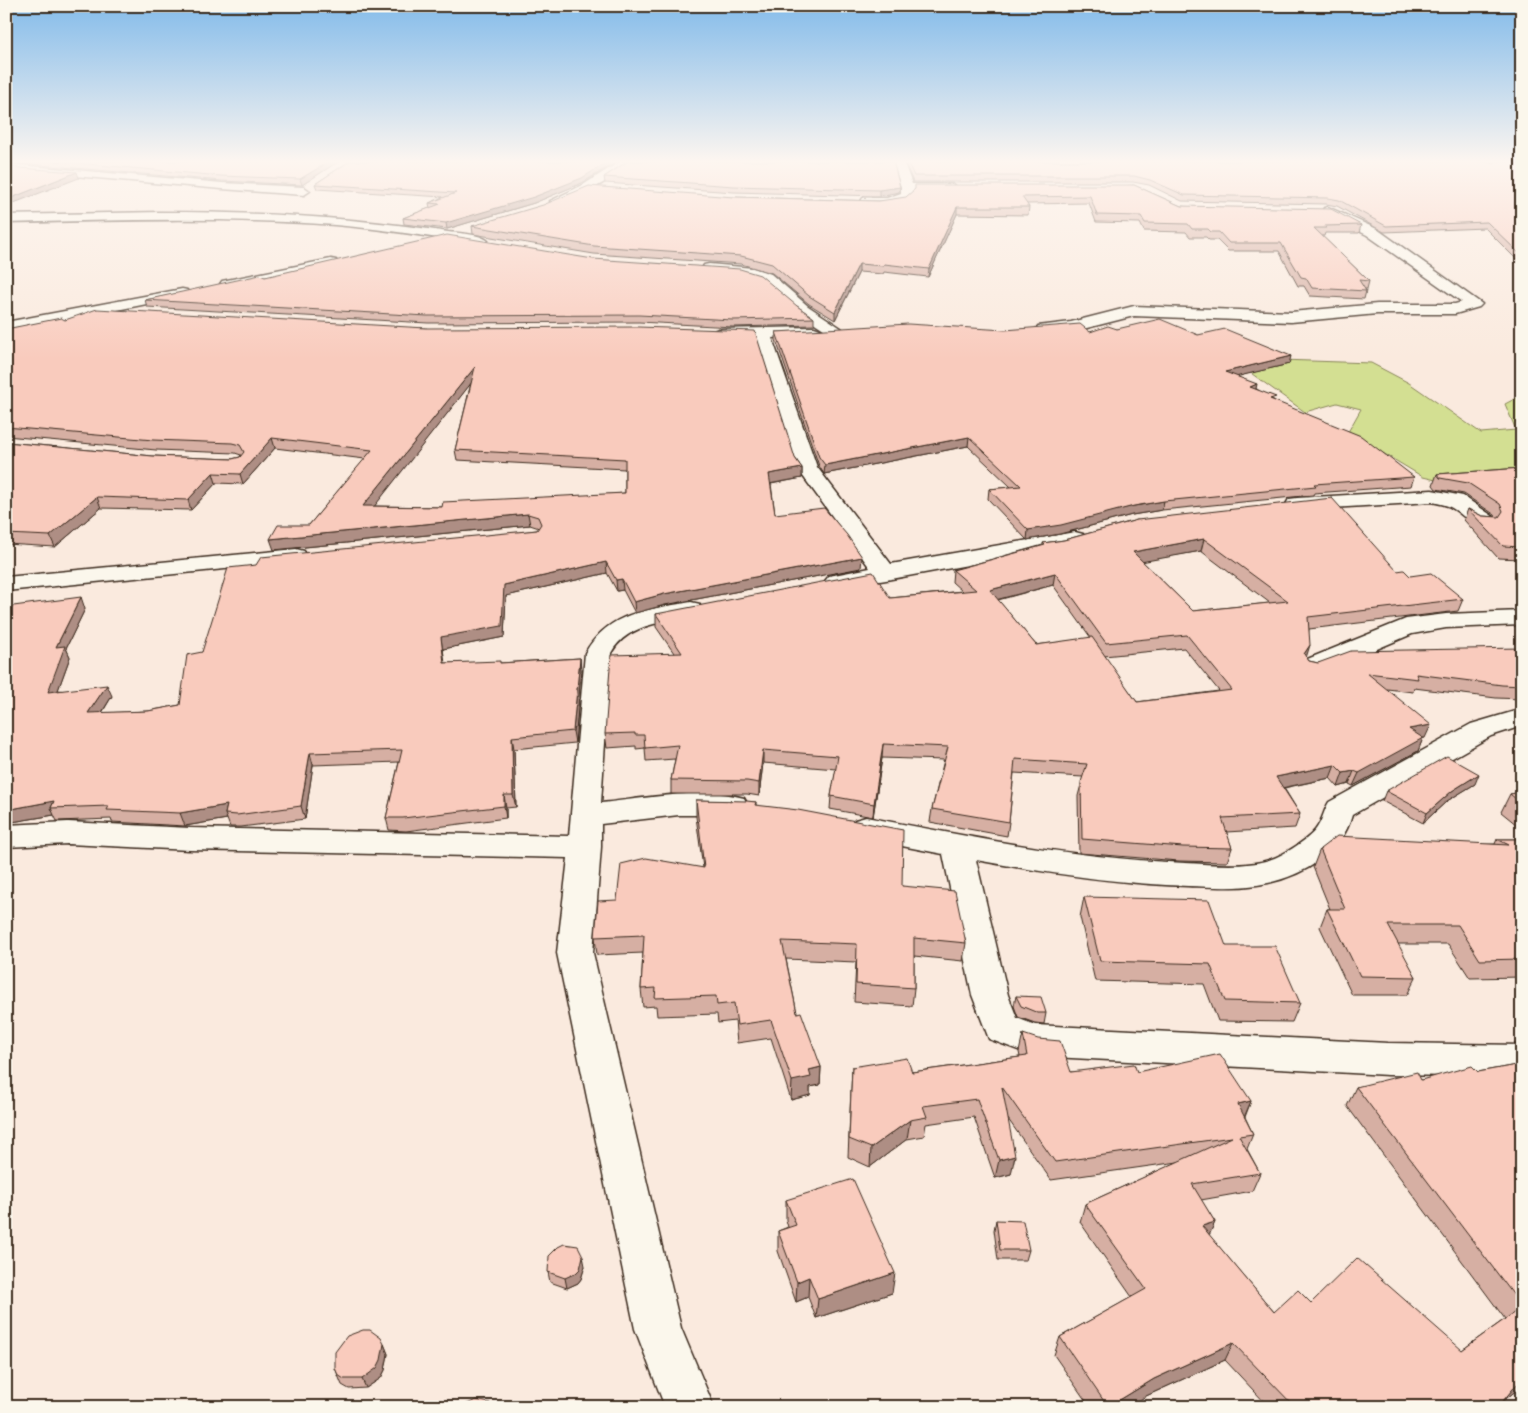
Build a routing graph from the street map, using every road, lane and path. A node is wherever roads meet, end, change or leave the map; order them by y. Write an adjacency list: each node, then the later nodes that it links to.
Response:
1 (388, 227): 4 (street)
2 (477, 227): 4 (street)
3 (1363, 227): 16 (street)
4 (448, 235): 5 (street); 6 (street)
5 (492, 243)
6 (411, 244)
7 (347, 259): 9 (street)
8 (692, 267): 15 (street)
9 (216, 286)
10 (198, 290): 11 (street)
11 (91, 311): 12 (street); 13 (street)
12 (150, 314)
13 (6, 327)
14 (853, 329): 15 (street)
15 (836, 330): 18 (street)
16 (1026, 330)
17 (705, 334): 18 (street)
18 (763, 334): 23 (street)
19 (1274, 507): 20 (street)
20 (1486, 522)
21 (1097, 533): 23 (street)
22 (313, 555): 24 (street)
23 (886, 573): 25 (street)
24 (6, 584)
25 (811, 586)
26 (714, 604): 31 (street)
27 (1522, 618): 28 (street)
28 (1314, 666)
29 (1522, 717): 34 (street)
30 (756, 808): 31 (street)
31 (585, 815): 35 (street)
32 (842, 824): 34 (street)
33 (6, 836): 35 (street)
34 (957, 845): 36 (street)
35 (585, 847): 37 (street)
36 (1522, 1061)
37 (690, 1407)

